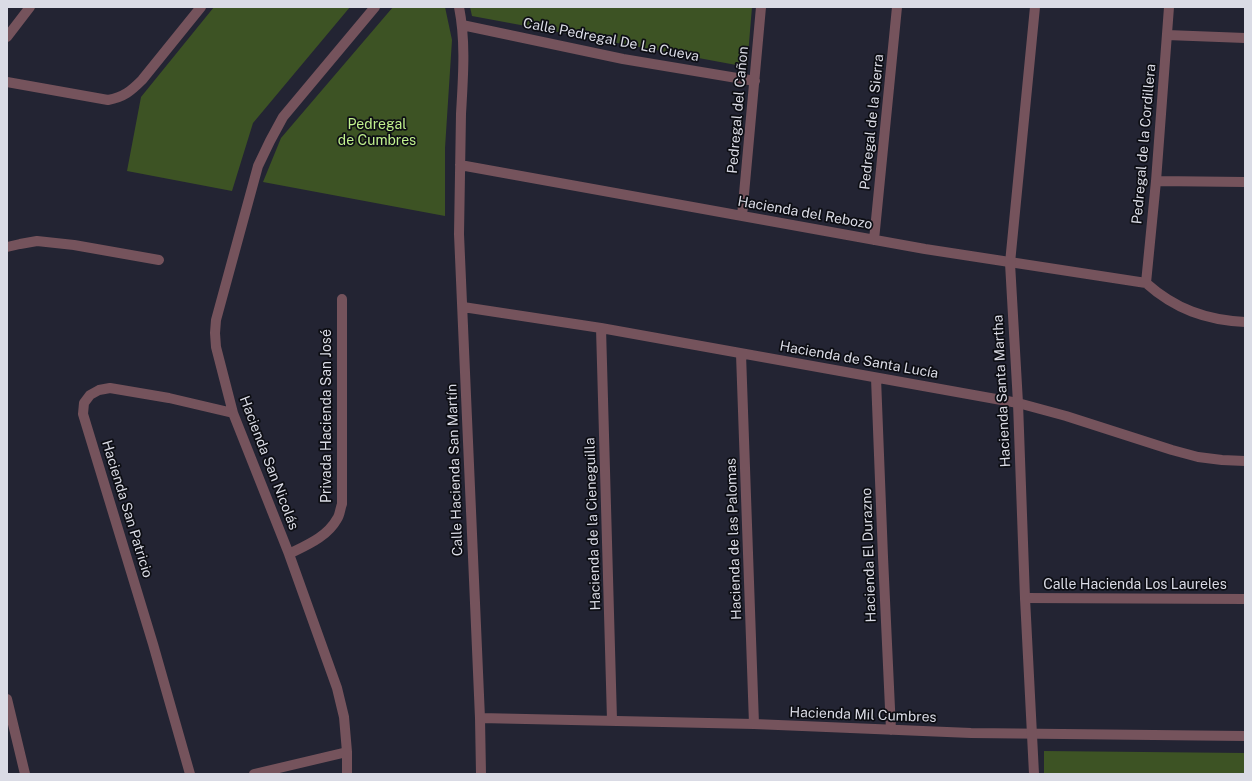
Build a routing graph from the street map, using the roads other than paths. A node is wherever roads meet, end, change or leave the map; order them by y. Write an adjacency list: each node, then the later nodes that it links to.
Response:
1 (30, 7): 11 (street)
2 (201, 7): 14 (street)
3 (374, 7): 31 (street, Hacienda San Nicolás)
4 (459, 7): 9 (street, Calle Hacienda San Martín)
5 (761, 7): 13 (street, Pedregal del Cañon)
6 (897, 7): 19 (street, Pedregal de la Sierra)
7 (1034, 7): 22 (street, Hacienda Santa Martha)
8 (1170, 7): 10 (street, Pedregal de la Cordillera)
9 (462, 25): 13 (street, Calle Pedregal De La Cueva); 15 (street, Calle Hacienda San Martín)
10 (1167, 35): 12 (street); 16 (street, Pedregal de la Cordillera)
11 (7, 37)
12 (1245, 38)
13 (755, 81): 18 (street, Pedregal del Cañon)
14 (7, 82)
15 (460, 165): 18 (street, Hacienda del Rebozo); 25 (street, Calle Hacienda San Martín)
16 (1156, 181): 17 (street); 23 (street, Pedregal de la Cordillera)
17 (1245, 182)
18 (742, 216): 19 (street, Hacienda del Rebozo)
19 (874, 240): 22 (street, Hacienda del Rebozo)
20 (7, 247): 21 (street)
21 (159, 260)
22 (1010, 262): 23 (street, Hacienda del Rebozo); 30 (street, Hacienda Santa Martha)
23 (1146, 283): 26 (street)
24 (342, 299): 33 (street, Privada Hacienda San José)
25 (463, 307): 27 (street, Hacienda de Santa Lucía); 37 (street, Calle Hacienda San Martín)
26 (1245, 322)
27 (601, 328): 28 (street, Hacienda de Santa Lucía); 38 (street, Hacienda de la Cieneguilla)
28 (741, 354): 29 (street, Hacienda de Santa Lucía); 39 (street, Hacienda de las Palomas)
29 (876, 378): 30 (street, Hacienda de Santa Lucía); 40 (street, Hacienda El Durazno)
30 (1018, 402): 32 (street, Hacienda de Santa Lucía); 34 (street, Hacienda Santa Martha)
31 (233, 413): 33 (street, Hacienda San Nicolás); 45 (street, Hacienda San Patricio)
32 (1245, 460)
33 (289, 554): 43 (street, Hacienda San Nicolás)
34 (1025, 598): 35 (street, Calle Hacienda Los Laureles); 41 (street, Hacienda Santa Martha)
35 (1245, 599)
36 (7, 699): 44 (street)
37 (480, 718): 38 (street, Hacienda Mil Cumbres); 48 (street, Calle Hacienda San Martín)
38 (612, 720): 39 (street, Hacienda Mil Cumbres)
39 (754, 724): 40 (street, Hacienda Mil Cumbres)
40 (891, 730): 41 (street, Hacienda Mil Cumbres)
41 (1031, 734): 42 (street, Hacienda Mil Cumbres); 49 (street, Hacienda Santa Martha)
42 (1245, 736)
43 (347, 752): 46 (street); 47 (street, Hacienda San Nicolás)
44 (25, 774)
45 (190, 774)
46 (254, 774)
47 (347, 774)
48 (481, 774)
49 (1034, 774)

